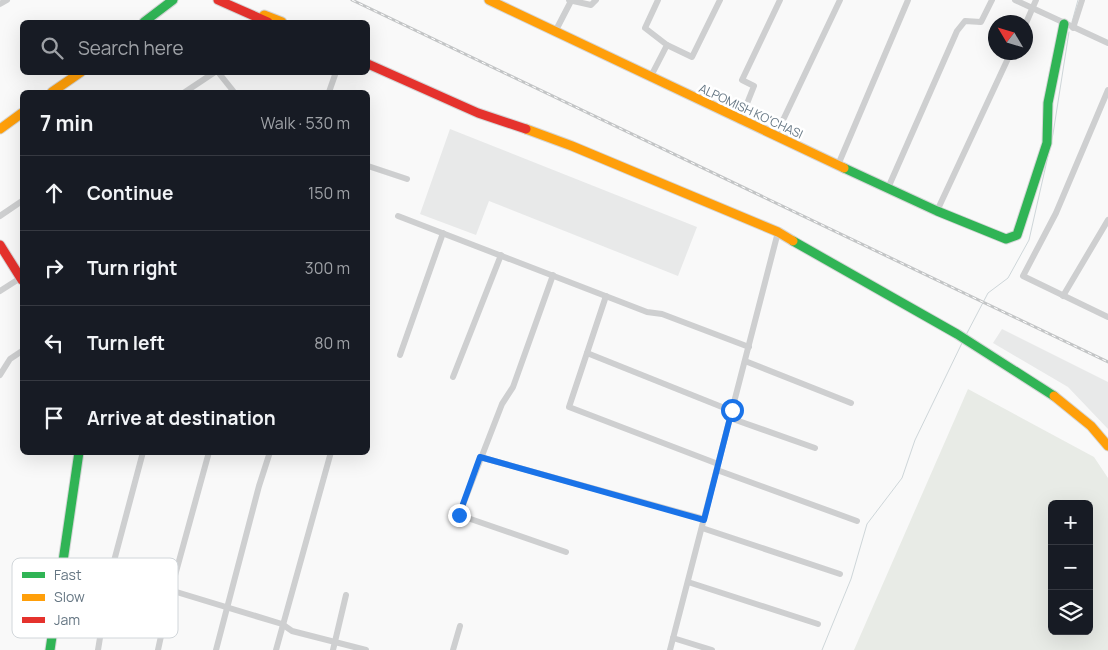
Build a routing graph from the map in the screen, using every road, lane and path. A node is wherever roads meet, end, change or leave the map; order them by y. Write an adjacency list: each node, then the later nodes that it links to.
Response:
1 (7, 0): 18 (street)
2 (164, 0): 21 (main road)
3 (173, 0): 22 (main road)
4 (218, 0): 23 (main road)
5 (232, 0): 24 (main road)
6 (596, 0): 17 (street)
7 (658, 0): 29 (street)
8 (720, 0): 29 (street)
9 (780, 0): 45 (street)
10 (840, 0): 47 (street)
11 (908, 0): 48 (street)
12 (992, 0): 51 (street)
13 (1015, 0): 19 (street)
14 (1036, 0): 19 (street)
15 (1082, 0): 26 (street)
16 (494, 1): 27 (main road, ALPOMISH KO'CHASI)
17 (570, 1): 27 (street)
18 (0, 4)
19 (1032, 8): 20 (street); 25 (street)
20 (1029, 15)
21 (145, 20)
22 (146, 20)
23 (261, 20)
24 (277, 20)
25 (1064, 24): 26 (street); 53 (main road, ALPOMISH KO'CHASI)
26 (1074, 28): 28 (street)
27 (555, 32): 37 (main road, ALPOMISH KO'CHASI)
28 (1108, 43)
29 (667, 45): 37 (street)
30 (1008, 60): 53 (street)
31 (370, 61): 44 (main road)
32 (370, 65): 44 (main road)
33 (77, 75): 38 (main road)
34 (211, 75): 39 (street)
35 (219, 75): 40 (street)
36 (335, 75): 41 (street)
37 (650, 78): 45 (main road, ALPOMISH KO'CHASI)
38 (55, 90)
39 (188, 90)
40 (232, 90)
41 (330, 90)
42 (1108, 90): 66 (street)
43 (20, 114): 46 (main road)
44 (484, 114): 57 (main road)
45 (740, 121): 47 (main road, ALPOMISH KO'CHASI)
46 (0, 128)
47 (775, 137): 48 (main road, ALPOMISH KO'CHASI)
48 (838, 165): 51 (main road, ALPOMISH KO'CHASI)
49 (370, 168): 50 (street)
50 (407, 179)
51 (888, 188): 53 (main road, ALPOMISH KO'CHASI)
52 (20, 202): 54 (street)
53 (937, 211)
54 (0, 216)
55 (398, 216): 58 (street)
56 (1108, 220): 66 (street)
57 (778, 232): 68 (street); 78 (main road)
58 (443, 233): 60 (street); 71 (street)
59 (0, 245): 61 (main road)
60 (501, 255): 62 (street); 74 (street)
61 (20, 275)
62 (553, 275): 65 (street); 85 (street)
63 (20, 279): 64 (street)
64 (0, 291)
65 (606, 296): 68 (street); 70 (street)
66 (1063, 296): 67 (street)
67 (1108, 317)
68 (748, 348): 72 (street)
69 (20, 352): 73 (street)
70 (587, 353): 76 (street); 86 (street)
71 (400, 355)
72 (745, 361): 75 (street); 76 (street)
73 (0, 375)
74 (453, 377)
75 (851, 402)
76 (732, 410): 77 (street)
77 (730, 418): 79 (street); 86 (street)
78 (1108, 446)
79 (815, 448)
80 (79, 455): 91 (main road)
81 (142, 455): 92 (street)
82 (208, 455): 93 (street)
83 (269, 455): 98 (street)
84 (330, 455): 99 (street)
85 (480, 457): 87 (street); 90 (street)
86 (718, 467): 87 (street); 88 (street)
87 (704, 520): 89 (street)
88 (858, 521)
89 (702, 528): 94 (street); 95 (street)
90 (566, 552)
91 (64, 558)
92 (115, 558)
93 (178, 565)
94 (840, 574)
95 (688, 582): 100 (street); 102 (street)
96 (178, 592): 98 (street)
97 (346, 595): 103 (street)
98 (228, 606): 99 (street); 104 (street)
99 (282, 624): 103 (street); 105 (street)
100 (818, 624)
101 (460, 626): 108 (street)
102 (673, 638): 109 (street); 110 (street)
103 (335, 642): 106 (street); 107 (street)
104 (216, 650)
105 (276, 650)
106 (333, 650)
107 (366, 650)
108 (453, 650)
109 (670, 650)
110 (712, 650)

